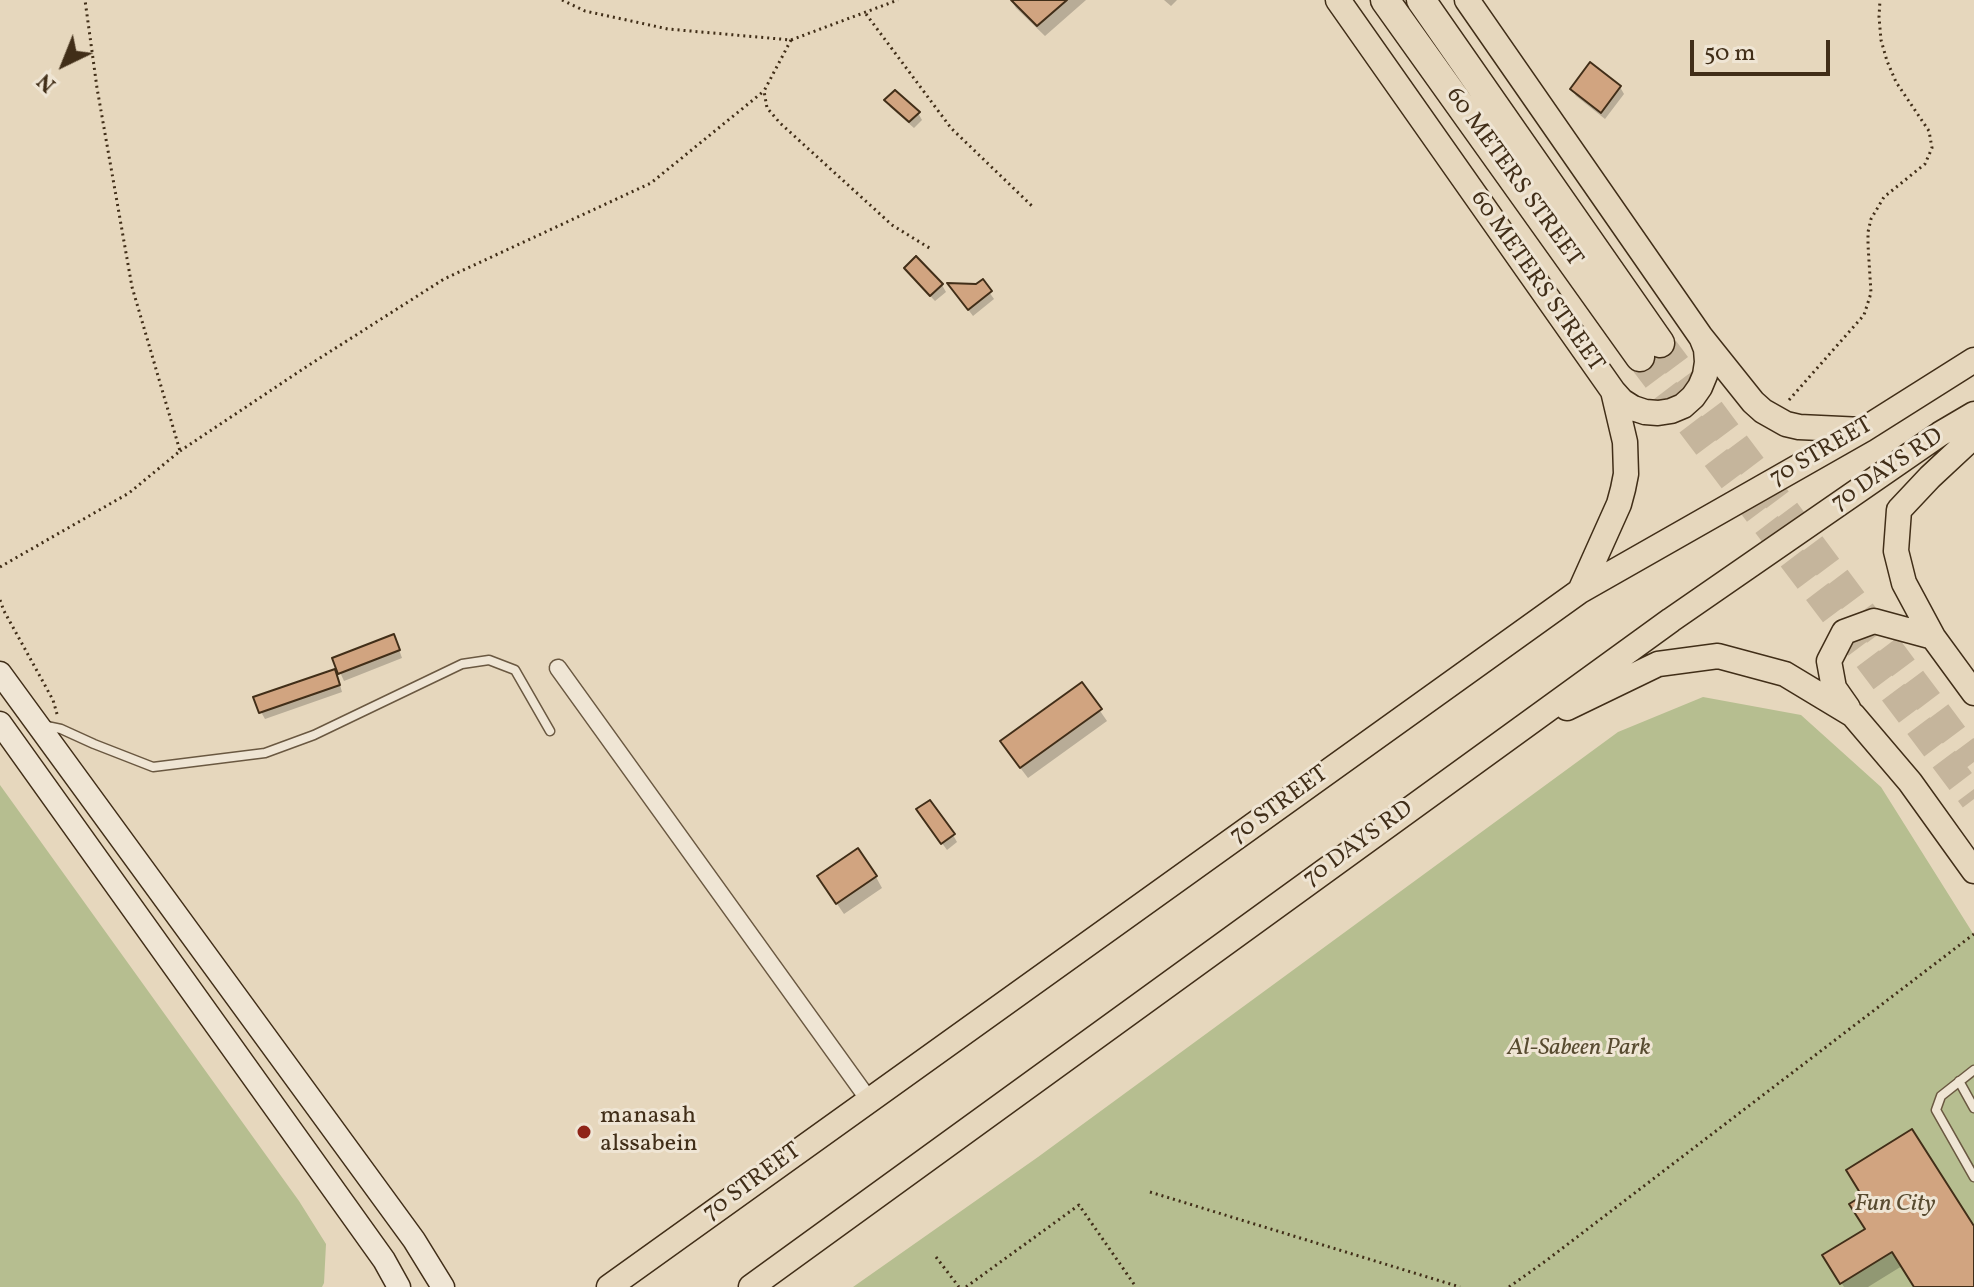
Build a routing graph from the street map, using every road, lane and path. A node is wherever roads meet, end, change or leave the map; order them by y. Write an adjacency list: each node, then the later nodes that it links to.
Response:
1 (85, 0): 21 (path)
2 (562, 0): 10 (path)
3 (898, 0): 9 (path)
4 (1338, 0): 16 (main road, 60 METERS STREET)
5 (1385, 0): 6 (highway, 60 METERS STREET)
6 (1421, 0)
7 (1467, 0): 14 (main road)
8 (1880, 0): 18 (path)
9 (865, 13): 10 (path); 12 (path)
10 (791, 40): 11 (path)
11 (764, 91): 13 (path); 21 (path)
12 (1033, 207)
13 (931, 249)
14 (1701, 337): 16 (main road); 18 (main road)
15 (1974, 360): 19 (main road, 70 STREET)
16 (1613, 391): 23 (main road, 60 METERS STREET)
17 (1974, 414): 34 (main road, 70 DAYS RD)
18 (1773, 418): 19 (main road)
19 (1863, 430): 23 (main road, 70 STREET)
20 (1974, 436): 25 (main road)
21 (180, 451): 22 (path)
22 (0, 567)
23 (1580, 591): 39 (main road, 70 STREET)
24 (0, 600): 31 (path)
25 (1933, 637): 28 (main road); 29 (main road)
26 (558, 668): 39 (street)
27 (0, 673): 30 (street)
28 (1974, 693)
29 (1853, 715): 34 (main road); 35 (main road)
30 (38, 724): 31 (lane); 32 (street); 45 (street)
31 (61, 729): 33 (lane)
32 (6, 731): 44 (street)
33 (550, 731)
34 (1514, 732): 47 (main road, 70 DAYS RD)
35 (1974, 871)
36 (1974, 934): 52 (path)
37 (1974, 1070): 38 (lane)
38 (1959, 1081): 40 (lane); 41 (lane)
39 (869, 1100): 46 (main road, 70 STREET)
40 (1974, 1108)
41 (1974, 1177)
42 (1150, 1192): 51 (path)
43 (936, 1257): 48 (path)
44 (399, 1287)
45 (443, 1287)
46 (609, 1287)
47 (751, 1287)
48 (959, 1287)
49 (966, 1287): 50 (path)
50 (1136, 1287)
51 (1460, 1287)
52 (1509, 1287)

